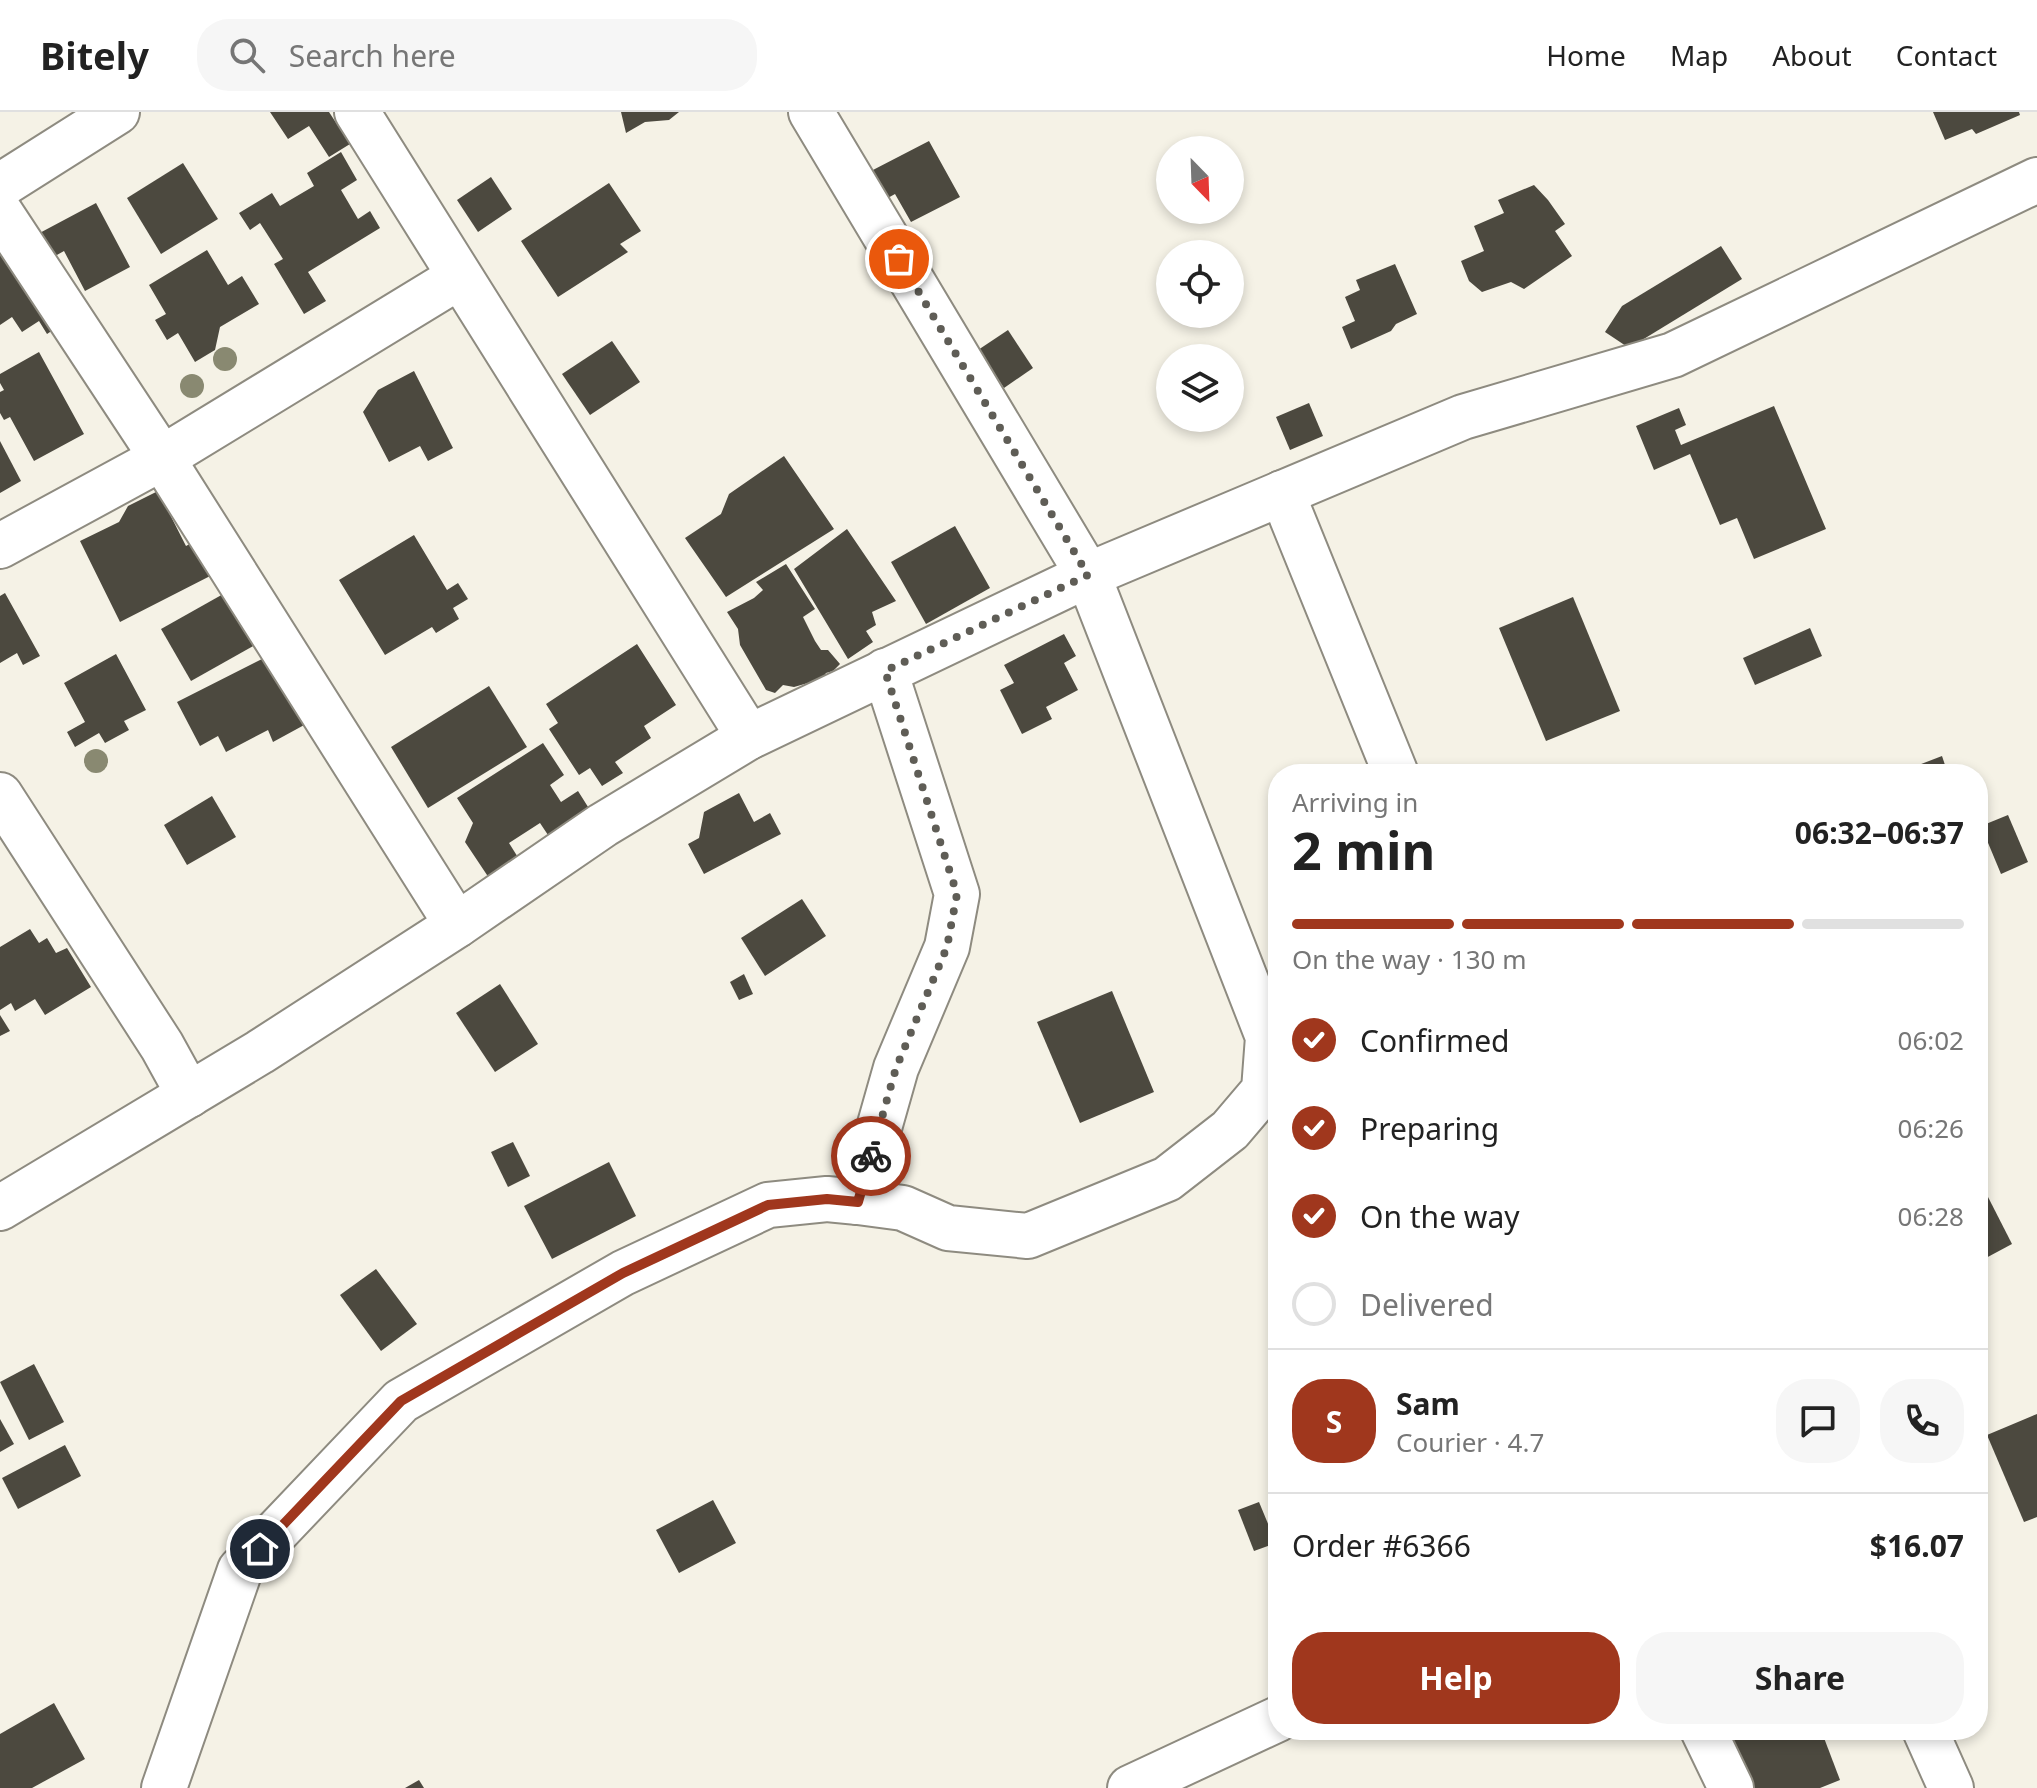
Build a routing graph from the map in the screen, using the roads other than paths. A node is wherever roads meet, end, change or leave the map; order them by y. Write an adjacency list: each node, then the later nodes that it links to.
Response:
1 (117, 112): 5 (street)
2 (357, 112): 7 (street)
3 (827, 117): 11 (street)
4 (2037, 180): 9 (street)
5 (0, 186)
6 (0, 212): 8 (street)
7 (459, 277): 8 (street); 13 (street)
8 (162, 458): 10 (street); 16 (street)
9 (1282, 493): 11 (street); 14 (street)
10 (0, 546)
11 (1088, 575): 12 (street); 18 (street)
12 (885, 671): 13 (street); 18 (street)
13 (749, 737): 16 (street)
14 (1392, 764)
15 (0, 795): 17 (street)
16 (457, 925): 17 (street)
17 (189, 1095): 19 (street)
18 (858, 1202): 23 (street)
19 (0, 1208)
20 (1268, 1724): 24 (street)
21 (1708, 1740): 25 (street)
22 (1929, 1740): 26 (street)
23 (164, 1788)
24 (1130, 1788)
25 (1731, 1788)
26 (1951, 1788)

